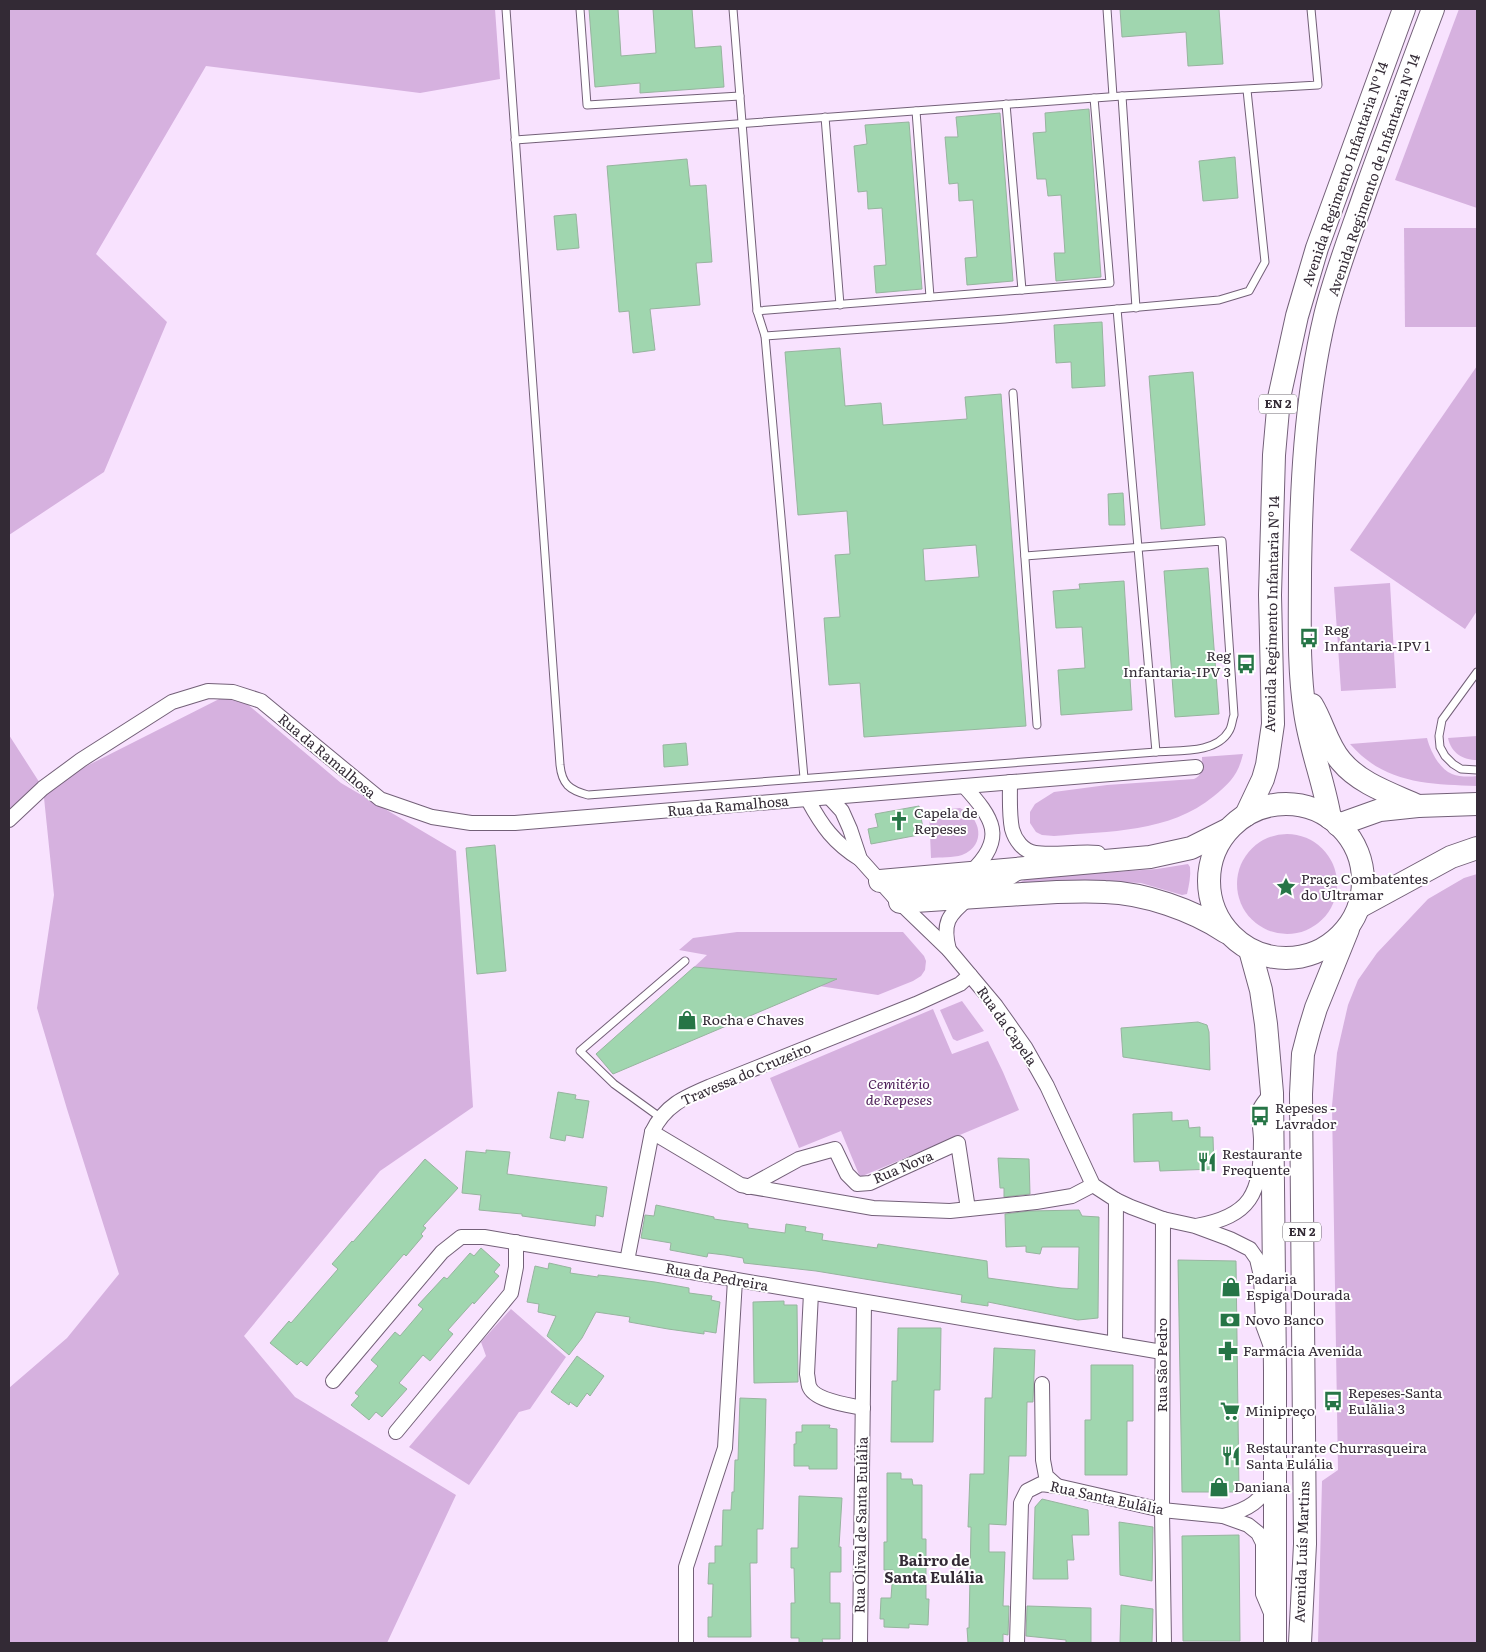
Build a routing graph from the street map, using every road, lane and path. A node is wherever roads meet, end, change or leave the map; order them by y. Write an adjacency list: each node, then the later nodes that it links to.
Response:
1 (506, 9): 17 (lane)
2 (580, 9): 9 (lane)
3 (734, 9): 9 (lane)
4 (1107, 9): 10 (lane)
5 (1311, 9): 8 (lane)
6 (1404, 9): 41 (main road, Avenida Regimento Infantaria Nº 14 / EN 2)
7 (1433, 9): 29 (main road, Avenida Regimento de Infantaria Nº 14 / EN 2)
8 (1247, 90): 11 (lane); 21 (lane)
9 (740, 96): 16 (lane)
10 (1113, 96): 11 (lane); 12 (lane)
11 (1122, 96): 21 (lane)
12 (1094, 98): 13 (lane); 18 (lane)
13 (1006, 104): 14 (lane); 18 (lane)
14 (916, 111): 15 (lane); 19 (lane)
15 (825, 117): 16 (lane); 20 (lane)
16 (742, 124): 17 (lane); 23 (lane)
17 (515, 140): 34 (lane)
18 (1022, 290): 19 (lane)
19 (930, 298): 20 (lane)
20 (840, 305): 23 (lane)
21 (1136, 308): 22 (lane)
22 (1117, 309): 24 (lane); 26 (lane)
23 (757, 311): 24 (lane)
24 (765, 336): 34 (lane)
25 (1013, 393): 27 (lane)
26 (1138, 548): 27 (lane); 31 (lane); 31 (lane)
27 (1025, 556): 30 (lane)
28 (1477, 672): 33 (lane)
29 (1303, 692): 40 (main road); 43 (main road, Avenida Regimento de Infantaria Nº 14 / EN 2)
30 (1037, 724)
31 (1156, 752): 34 (lane)
32 (1196, 767): 35 (street, Rua da Ramalhosa)
33 (1477, 770)
34 (804, 778)
35 (1010, 782): 36 (street, Rua da Ramalhosa); 47 (street)
36 (964, 786): 37 (street, Rua da Ramalhosa); 49 (street)
37 (830, 798): 38 (street, Rua da Ramalhosa); 46 (street, Rua da Capela)
38 (808, 800): 42 (street, Rua da Ramalhosa); 46 (street)
39 (1477, 804): 40 (main road)
40 (1418, 806): 43 (main road)
41 (1246, 816): 43 (main road, EN 2); 44 (main road, EN 2)
42 (9, 820)
43 (1334, 821): 52 (main road, EN 2)
44 (1228, 830): 47 (main road); 54 (main road, EN 2)
45 (1477, 848): 52 (main road)
46 (860, 859): 50 (street, Rua da Capela)
47 (1120, 860): 48 (main road)
48 (1026, 868): 49 (main road); 50 (street)
49 (971, 872): 50 (main road)
50 (891, 893): 51 (main road); 55 (street, Rua da Capela)
51 (969, 898): 54 (main road); 55 (street)
52 (1359, 906): 53 (main road, EN 2)
53 (1348, 929): 56 (main road, EN 2); 89 (main road, Avenida Luís Martins / EN 2)
54 (1228, 934): 56 (main road, EN 2)
55 (949, 950): 58 (street, Rua da Capela)
56 (1250, 950): 59 (main road, Avenida Luís Martins / EN 2)
57 (685, 961): 60 (lane)
58 (970, 975): 60 (street, Travessa do Cruzeiro); 62 (street, Rua da Capela)
59 (1272, 1093): 67 (street); 75 (main road, Avenida Luís Martins / EN 2)
60 (661, 1118): 61 (street, Travessa do Cruzeiro)
61 (652, 1132): 63 (street); 69 (street, Travessa do Cruzeiro)
62 (1093, 1186): 64 (street); 65 (street)
63 (748, 1187): 65 (street); 65 (street, Rua Nova)
64 (1116, 1200): 66 (street); 73 (street)
65 (968, 1209)
66 (1163, 1219): 67 (street); 74 (street, Rua São Pedro)
67 (1194, 1226): 75 (street)
68 (516, 1242): 69 (street, Rua da Pedreira); 76 (street, Rua da Pedreira); 79 (street)
69 (627, 1261): 70 (street, Rua da Pedreira)
70 (735, 1280): 71 (street, Rua da Pedreira); 85 (street)
71 (811, 1293): 72 (street, Rua da Pedreira); 78 (street)
72 (864, 1302): 73 (street, Rua da Pedreira); 78 (street, Rua Olival de Santa Eulália)
73 (1115, 1344): 74 (street, Rua da Pedreira)
74 (1162, 1352): 82 (street, Rua São Pedro)
75 (1275, 1353): 80 (main road, Avenida Luís Martins / EN 2)
76 (333, 1381)
77 (1042, 1384): 81 (street)
78 (863, 1408): 86 (street, Rua Olival de Santa Eulália)
79 (396, 1432)
80 (1275, 1476): 83 (street); 84 (main road, Avenida Luís Martins / EN 2)
81 (1057, 1486): 82 (street, Rua Santa Eulália); 87 (street, Rua Santa Eulália)
82 (1162, 1510): 83 (street, Rua Santa Eulália); 88 (street, Rua São Pedro)
83 (1223, 1516): 84 (street)
84 (1275, 1634)
85 (686, 1643)
86 (860, 1643)
87 (1018, 1643)
88 (1164, 1643)
89 (1300, 1643)

